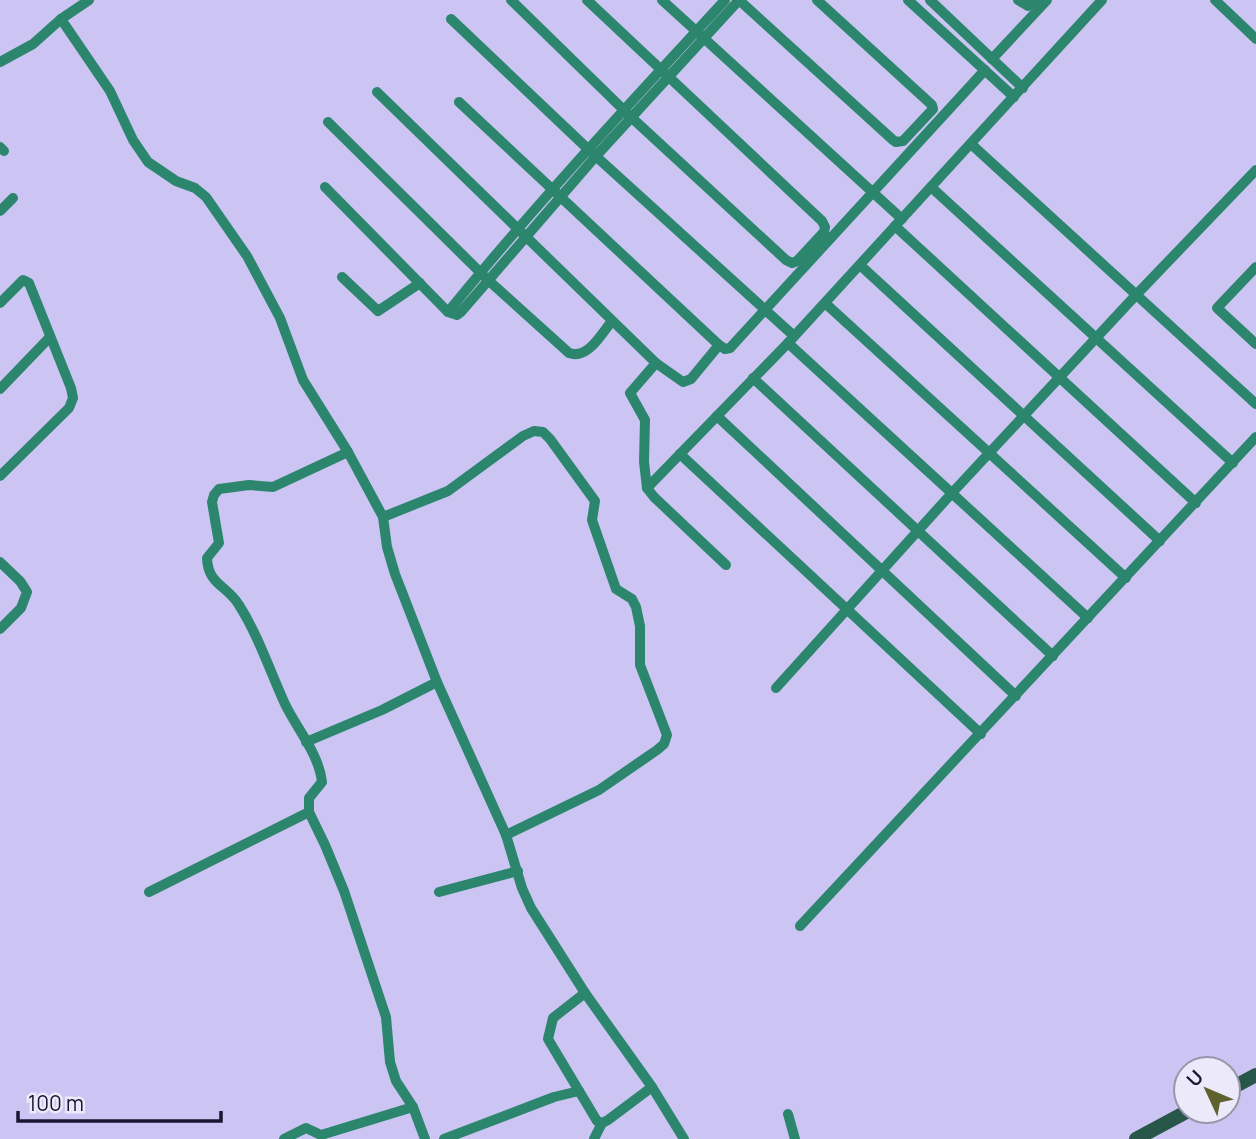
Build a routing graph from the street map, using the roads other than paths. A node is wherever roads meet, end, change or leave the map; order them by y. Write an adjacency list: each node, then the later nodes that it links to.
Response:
1 (89, 0): 15 (street)
2 (511, 0): 27 (street)
3 (587, 0): 22 (street)
4 (662, 0): 17 (street)
5 (725, 0): 17 (street)
6 (738, 0): 7 (street); 17 (street)
7 (817, 0)
8 (908, 0): 21 (street)
9 (930, 0): 20 (street)
10 (1018, 0): 11 (street)
11 (1035, 0)
12 (1047, 0): 20 (street)
13 (1102, 0): 23 (street)
14 (1216, 0): 18 (street)
15 (61, 19): 19 (street); 63 (street)
16 (451, 19): 30 (street)
17 (700, 35): 22 (street); 35 (street)
18 (1256, 39)
19 (1, 59)
20 (992, 59): 23 (street)
21 (985, 70): 25 (street); 35 (street)
22 (664, 73): 27 (street); 27 (street)
23 (1023, 88): 25 (street)
24 (377, 92): 39 (street)
25 (1014, 97): 29 (street)
26 (459, 102): 34 (street)
27 (628, 113): 30 (street)
28 (328, 122): 42 (street)
29 (971, 145): 33 (street); 45 (street)
30 (592, 153): 34 (street); 48 (street)
31 (1256, 170): 45 (street)
32 (325, 187): 44 (street)
33 (931, 187): 38 (street); 51 (street)
34 (558, 193): 39 (street); 54 (street)
35 (873, 193): 38 (street); 48 (street)
36 (13, 198): 37 (street)
37 (0, 211)
38 (899, 223): 40 (street); 56 (street)
39 (521, 234): 42 (street); 49 (street)
40 (860, 265): 47 (street); 61 (street)
41 (1256, 267): 53 (street)
42 (484, 275): 44 (street); 49 (street)
43 (342, 277): 44 (street)
44 (420, 283)
45 (1136, 295): 51 (street); 59 (street)
46 (0, 303): 50 (street)
47 (825, 303): 52 (street); 65 (street)
48 (765, 310): 52 (street); 54 (street)
49 (612, 321): 55 (street)
50 (50, 337): 58 (street); 67 (street)
51 (1096, 338): 56 (street); 66 (street)
52 (791, 340): 57 (street); 69 (street)
53 (1256, 344)
54 (719, 345): 55 (street)
55 (656, 363): 68 (street)
56 (1060, 377): 61 (street); 70 (street)
57 (753, 378): 60 (street); 72 (street)
58 (0, 389)
59 (1256, 404)
60 (717, 416): 64 (street); 76 (street)
61 (1024, 416): 65 (street); 73 (street)
62 (1256, 437): 66 (street)
63 (348, 452): 71 (street); 86 (street)
64 (680, 453): 68 (street); 78 (street)
65 (989, 453): 69 (street); 77 (street)
66 (1233, 463): 70 (street)
67 (0, 476)
68 (648, 488): 75 (street)
69 (952, 493): 72 (street); 79 (street)
70 (1196, 503): 73 (street)
71 (383, 517): 82 (street); 88 (street)
72 (917, 531): 76 (street); 81 (street)
73 (1160, 541): 77 (street)
74 (0, 562): 80 (street)
75 (726, 565)
76 (881, 570): 78 (street); 84 (street)
77 (1126, 578): 79 (street)
78 (849, 609): 83 (street); 85 (street)
79 (1088, 618): 81 (street)
80 (0, 629)
81 (1053, 656): 84 (street)
82 (437, 682): 86 (street); 88 (street)
83 (776, 688)
84 (1016, 696): 85 (street)
85 (981, 734): 92 (street)
86 (306, 742): 87 (street)
87 (309, 812): 90 (street); 96 (street)
88 (506, 835): 89 (street)
89 (518, 871): 91 (street); 93 (street)
90 (149, 892)
91 (439, 892)
92 (800, 926)
93 (585, 993): 94 (street); 95 (street)
94 (652, 1087): 99 (street); 104 (street)
95 (579, 1091): 99 (street); 102 (street)
96 (413, 1107): 100 (street); 101 (street)
97 (788, 1114): 105 (street)
98 (1172, 1120): 106 (street)
99 (602, 1123): 103 (street)
100 (284, 1139)
101 (425, 1139)
102 (444, 1139)
103 (594, 1139)
104 (684, 1139)
105 (795, 1139)
106 (1136, 1139)

